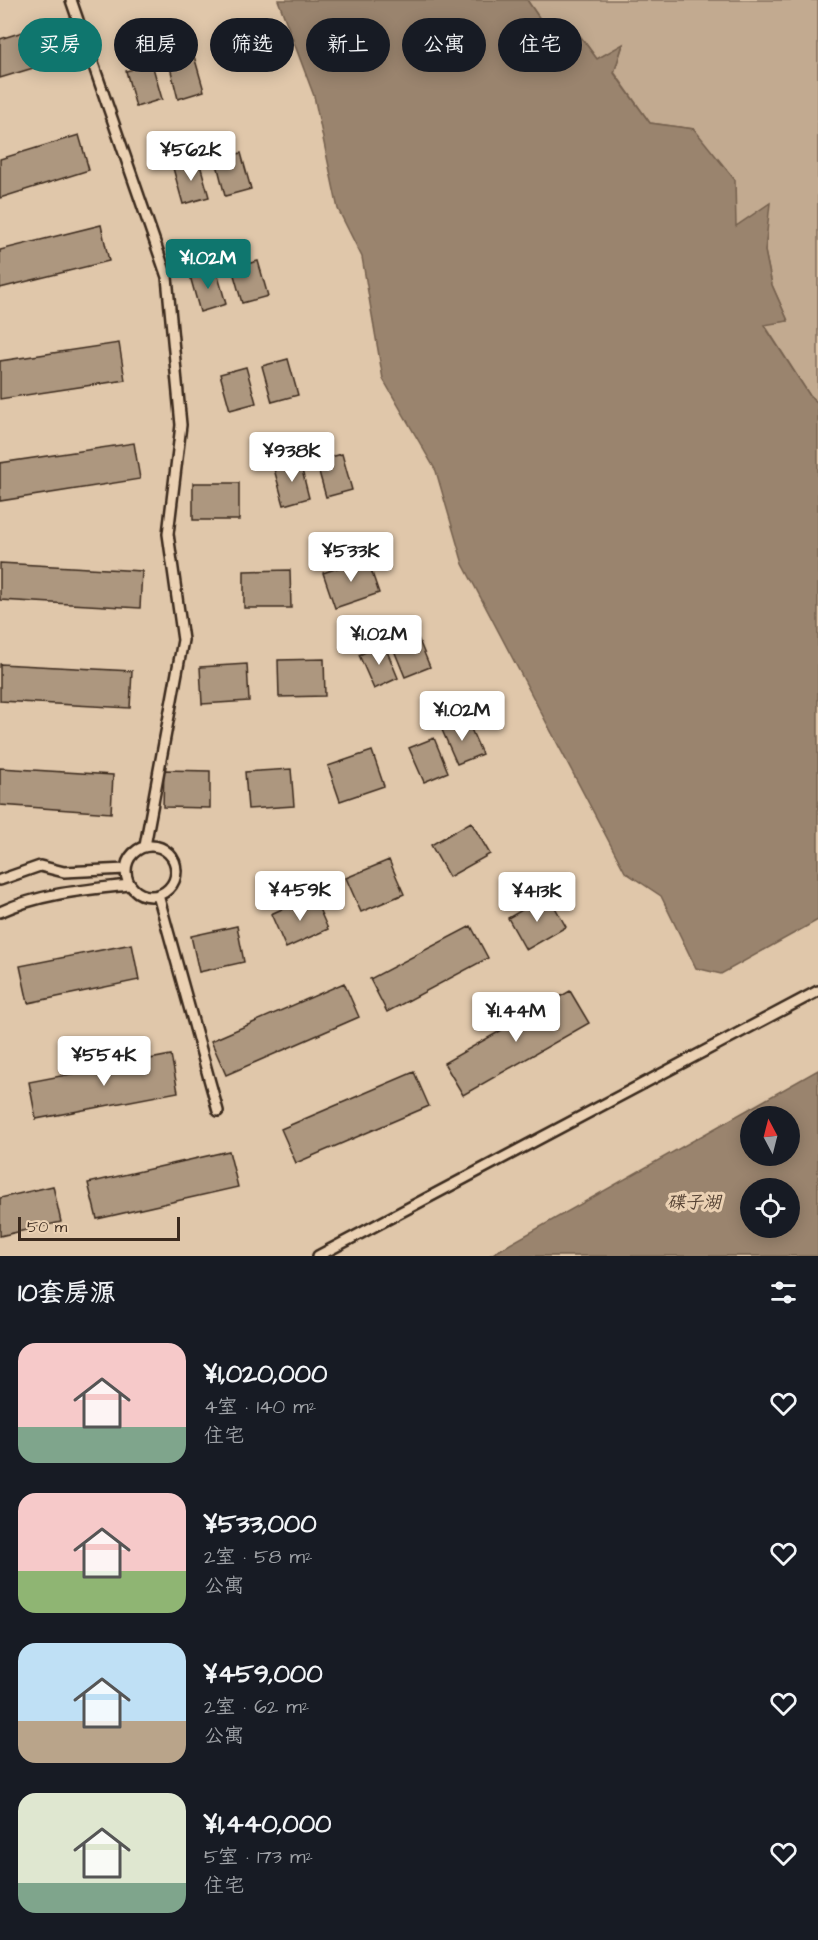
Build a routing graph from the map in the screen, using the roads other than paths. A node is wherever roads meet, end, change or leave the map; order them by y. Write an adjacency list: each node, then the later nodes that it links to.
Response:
1 (71, 0): 2 (lane)
2 (145, 846): 3 (lane); 6 (lane)
3 (126, 869): 4 (lane); 5 (lane)
4 (0, 880)
5 (129, 885): 6 (lane); 7 (lane)
6 (158, 896): 9 (lane)
7 (0, 912)
8 (818, 991): 10 (lane)
9 (218, 1111)
10 (318, 1256)

